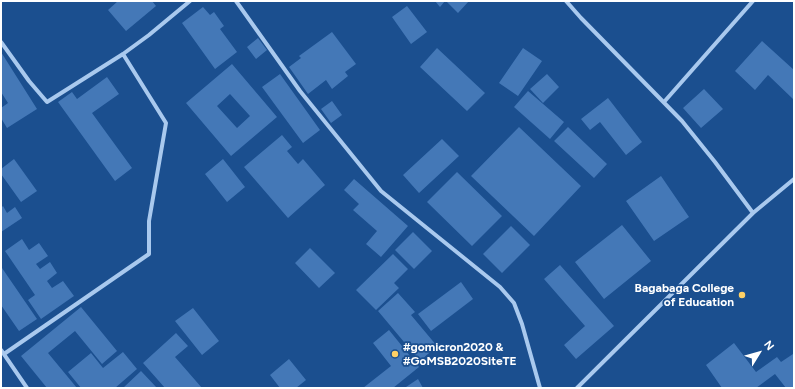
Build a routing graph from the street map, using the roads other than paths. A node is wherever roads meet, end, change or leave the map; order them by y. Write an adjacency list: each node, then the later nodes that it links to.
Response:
1 (190, 1): 6 (street)
2 (236, 1): 13 (street)
3 (566, 1): 7 (street)
4 (754, 1): 7 (street)
5 (1, 42): 6 (street)
6 (123, 54): 11 (street)
7 (664, 102): 9 (street)
8 (794, 179): 9 (street)
9 (753, 213): 14 (street)
10 (1, 350): 11 (street)
11 (4, 354): 12 (street)
12 (27, 388)
13 (540, 388)
14 (576, 388)

